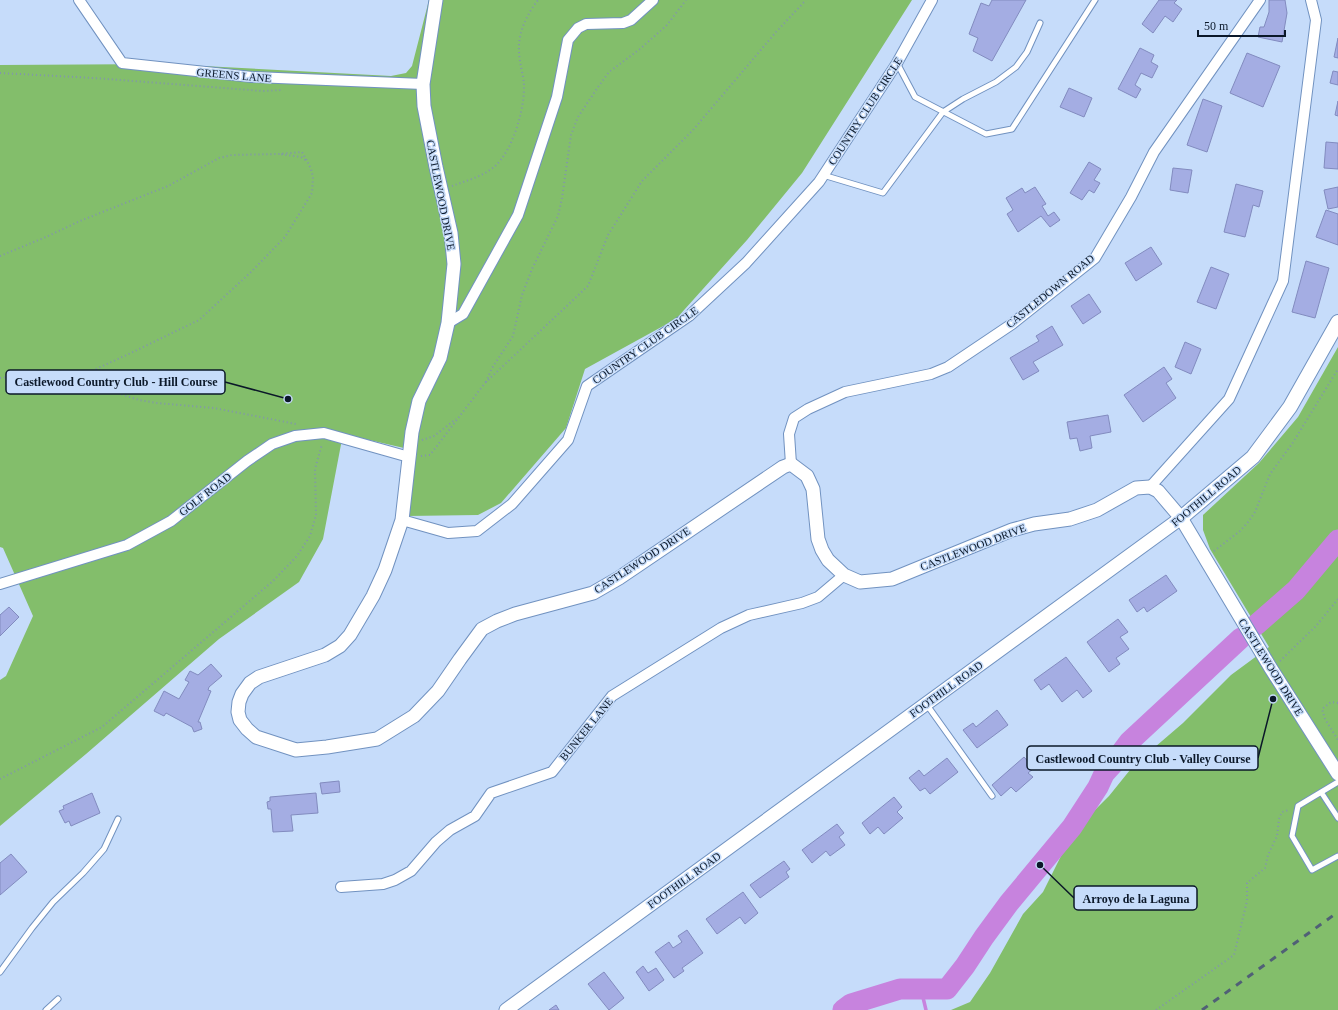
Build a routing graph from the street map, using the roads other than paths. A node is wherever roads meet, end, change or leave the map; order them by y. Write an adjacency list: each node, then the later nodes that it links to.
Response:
1 (79, 0): 10 (street, GREENS LANE)
2 (436, 0): 10 (street, CASTLEWOOD DRIVE)
3 (653, 0): 14 (street)
4 (932, 0): 9 (street, COUNTRY CLUB CIRCLE)
5 (1095, 0): 11 (lane)
6 (1260, 0): 16 (street, CASTLEDOWN ROAD)
7 (1311, 0): 17 (street)
8 (1040, 23): 11 (lane)
9 (897, 62): 11 (lane); 12 (street, COUNTRY CLUB CIRCLE)
10 (423, 84): 14 (street, CASTLEWOOD DRIVE)
11 (943, 112): 12 (lane)
12 (823, 175): 19 (street, COUNTRY CLUB CIRCLE)
13 (1338, 322): 18 (main road, FOOTHILL ROAD)
14 (448, 323): 15 (street, CASTLEWOOD DRIVE)
15 (412, 455): 19 (street, CASTLEWOOD DRIVE); 21 (street, GOLF ROAD)
16 (791, 464): 19 (street, CASTLEWOOD DRIVE); 20 (street, CASTLEWOOD DRIVE)
17 (1150, 487): 18 (street, CASTLEWOOD DRIVE); 20 (street, CASTLEWOOD DRIVE)
18 (1181, 518): 22 (street, FOOTHILL ROAD); 23 (street, CASTLEWOOD DRIVE)
19 (402, 520)
20 (844, 575): 30 (street, BUNKER LANE)
21 (0, 584)
22 (926, 704): 26 (lane); 34 (street, FOOTHILL ROAD)
23 (1338, 774)
24 (1338, 782): 25 (lane)
25 (1321, 792): 27 (lane); 29 (lane)
26 (992, 796)
27 (1338, 818)
28 (118, 819): 31 (lane)
29 (1338, 856)
30 (341, 887)
31 (0, 972)
32 (58, 999): 33 (lane)
33 (46, 1010)
34 (506, 1010)

